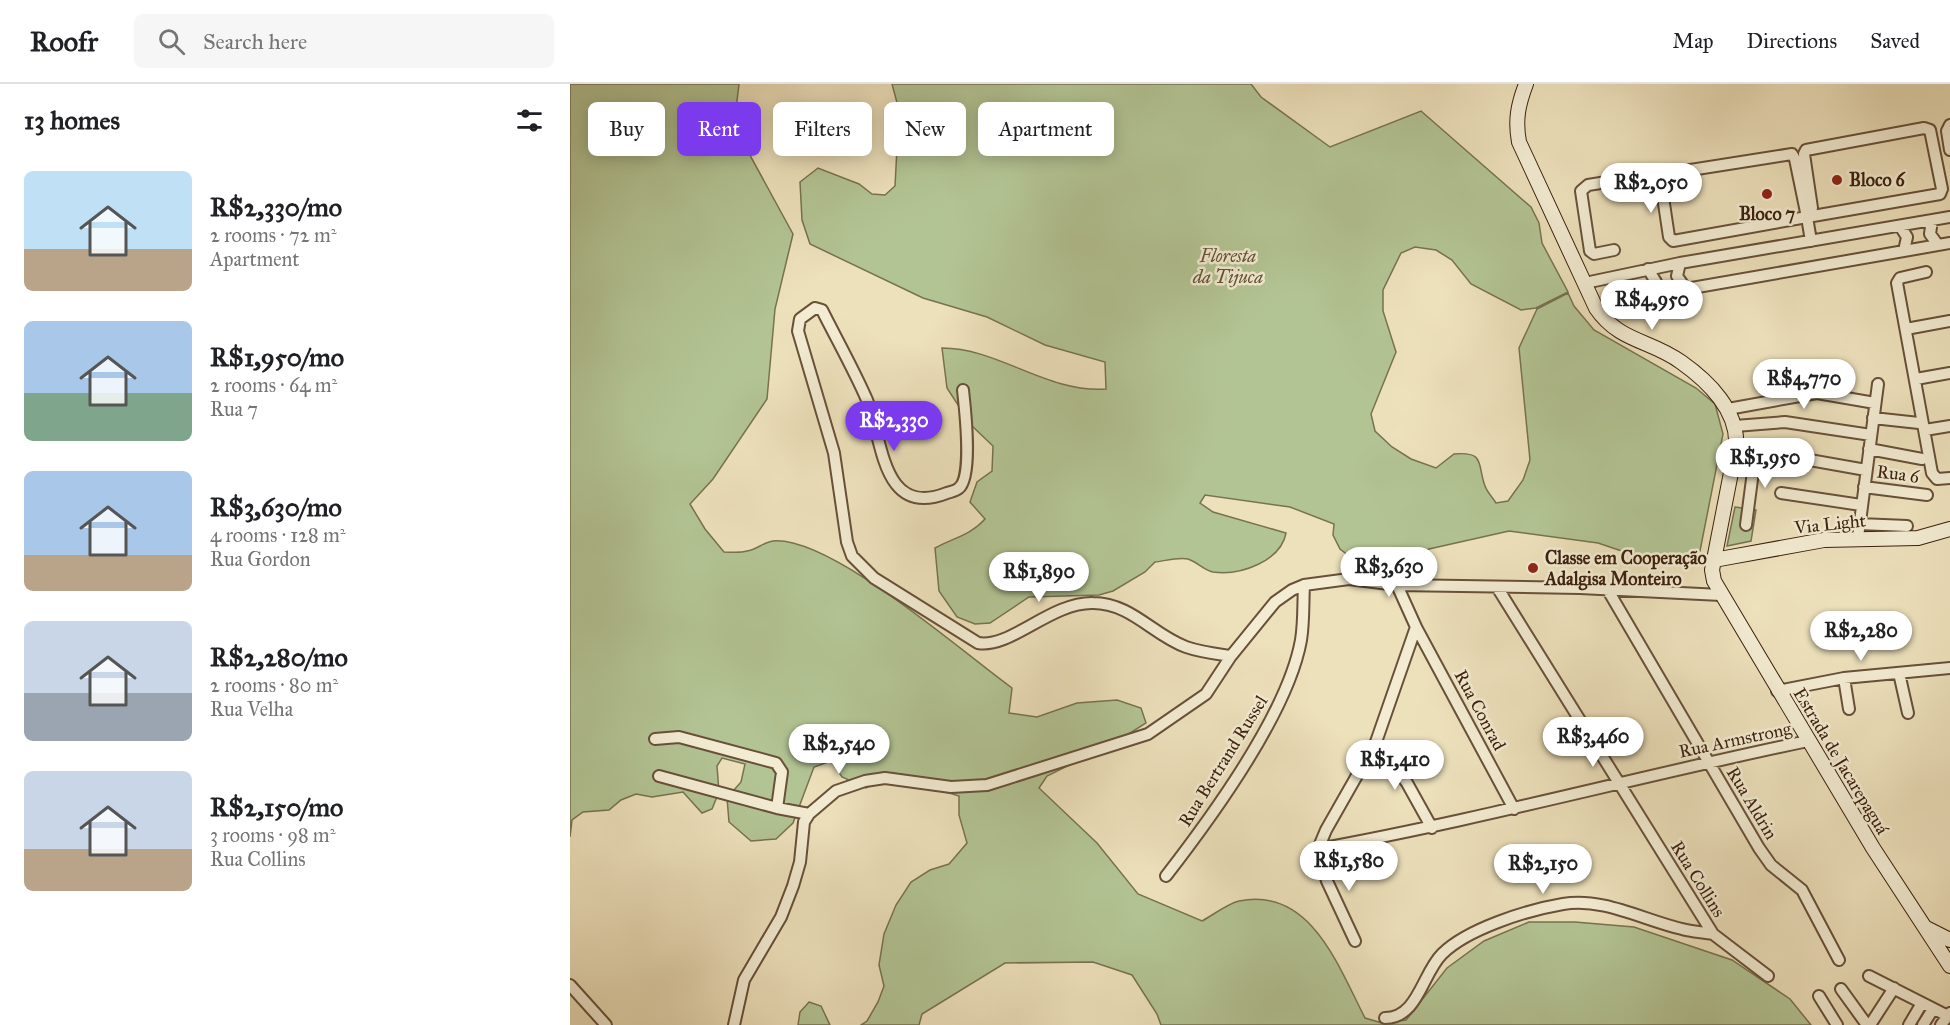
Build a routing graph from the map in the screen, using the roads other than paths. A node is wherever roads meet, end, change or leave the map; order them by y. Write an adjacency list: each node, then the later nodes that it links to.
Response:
1 (1526, 84): 15 (street, Estrada de Jacarepaguá)
2 (1950, 125): 3 (street)
3 (1950, 150)
4 (1644, 176): 12 (street)
5 (1810, 217): 5 (street); 5 (street); 9 (street)
6 (1950, 217): 7 (street)
7 (1932, 220): 8 (street); 11 (street)
8 (1900, 226): 9 (street); 14 (street)
9 (1814, 241): 16 (street)
10 (1950, 243): 11 (street)
11 (1938, 245): 14 (street)
12 (1588, 249): 13 (street); 15 (street)
13 (1614, 250)
14 (1904, 251): 20 (street)
15 (1572, 257): 19 (street, Estrada de Jacarepaguá)
16 (1680, 263): 17 (street); 20 (street)
17 (1648, 269): 19 (street); 21 (street)
18 (1926, 272): 24 (street)
19 (1585, 283): 22 (street, Estrada de Jacarepaguá)
20 (1686, 289): 21 (street)
21 (1652, 296): 22 (street)
22 (1596, 308): 30 (street, Estrada de Jacarepaguá)
23 (1950, 321): 24 (street)
24 (1906, 329): 26 (street)
25 (1950, 374): 26 (street)
26 (1916, 379): 34 (street)
27 (1878, 384): 29 (street)
28 (963, 390): 57 (street)
29 (1875, 403): 30 (street); 31 (street)
30 (1728, 409): 32 (street, Estrada de Jacarepaguá)
31 (1873, 418): 34 (street); 35 (street)
32 (1735, 426): 35 (street); 36 (street, Estrada de Jacarepaguá)
33 (1950, 426): 34 (street)
34 (1922, 427): 41 (street)
35 (1871, 435): 38 (street)
36 (1736, 447): 37 (street); 50 (street, Estrada de Jacarepaguá)
37 (1756, 449): 40 (street); 46 (street)
38 (1869, 449): 39 (street); 40 (street)
39 (1922, 459)
40 (1866, 470): 42 (street)
41 (1950, 478)
42 (1864, 487): 44 (street, Rua 6); 45 (street)
43 (1781, 493): 45 (street)
44 (1927, 495)
45 (1862, 505): 49 (street)
46 (1746, 525)
47 (1907, 526): 49 (street)
48 (1950, 529): 49 (street, Via Light)
49 (1859, 531): 50 (street, Via Light)
50 (1714, 560): 55 (street, Estrada de Jacarepaguá)
51 (1304, 585): 52 (street); 57 (street); 75 (street, Rua Bertrand Russel)
52 (1397, 585): 53 (street); 56 (street, Rua Conrad)
53 (1497, 587): 54 (street); 69 (street, Rua Collins)
54 (1609, 592): 55 (street); 67 (street, Rua Aldrin)
55 (1721, 595): 61 (street, Estrada de Jacarepaguá)
56 (1416, 627): 66 (street); 71 (street, Rua Conrad)
57 (1231, 656): 72 (street)
58 (1950, 668): 59 (street)
59 (1899, 673): 60 (street); 63 (street)
60 (1844, 678): 61 (street); 62 (street)
61 (1777, 691): 65 (street, Estrada de Jacarepaguá)
62 (1849, 709)
63 (1908, 713)
64 (655, 739): 70 (street)
65 (1808, 741): 67 (street, Rua Armstrong); 76 (street, Estrada de Jacarepaguá)
66 (1376, 742): 73 (street); 74 (street)
67 (1708, 762): 69 (street, Rua Armstrong); 80 (street, Rua Aldrin)
68 (659, 776): 70 (street)
69 (1619, 784): 71 (street, Rua Armstrong); 77 (street, Rua Collins)
70 (777, 808): 72 (street)
71 (1514, 809): 73 (street, Rua Armstrong)
72 (809, 814): 93 (street)
73 (1432, 828): 74 (street, Rua Armstrong)
74 (1318, 849): 79 (street)
75 (1166, 876)
76 (1924, 927): 78 (street); 81 (street, Estrada de Jacarepaguá)
77 (1713, 934): 82 (street); 90 (street, Rua Collins)
78 (1950, 940)
79 (1355, 941)
80 (1839, 960)
81 (1950, 966)
82 (1768, 976)
83 (1869, 976): 85 (street)
84 (570, 985): 92 (street)
85 (1894, 988): 88 (street); 95 (street)
86 (1841, 989): 95 (street)
87 (1819, 996): 94 (street)
88 (1922, 1003): 89 (street); 96 (street)
89 (1933, 1009): 91 (street); 97 (street)
90 (1385, 1018)
91 (1945, 1020)
92 (606, 1025)
93 (734, 1025)
94 (1837, 1025)
95 (1868, 1025)
96 (1909, 1025)
97 (1923, 1025)

